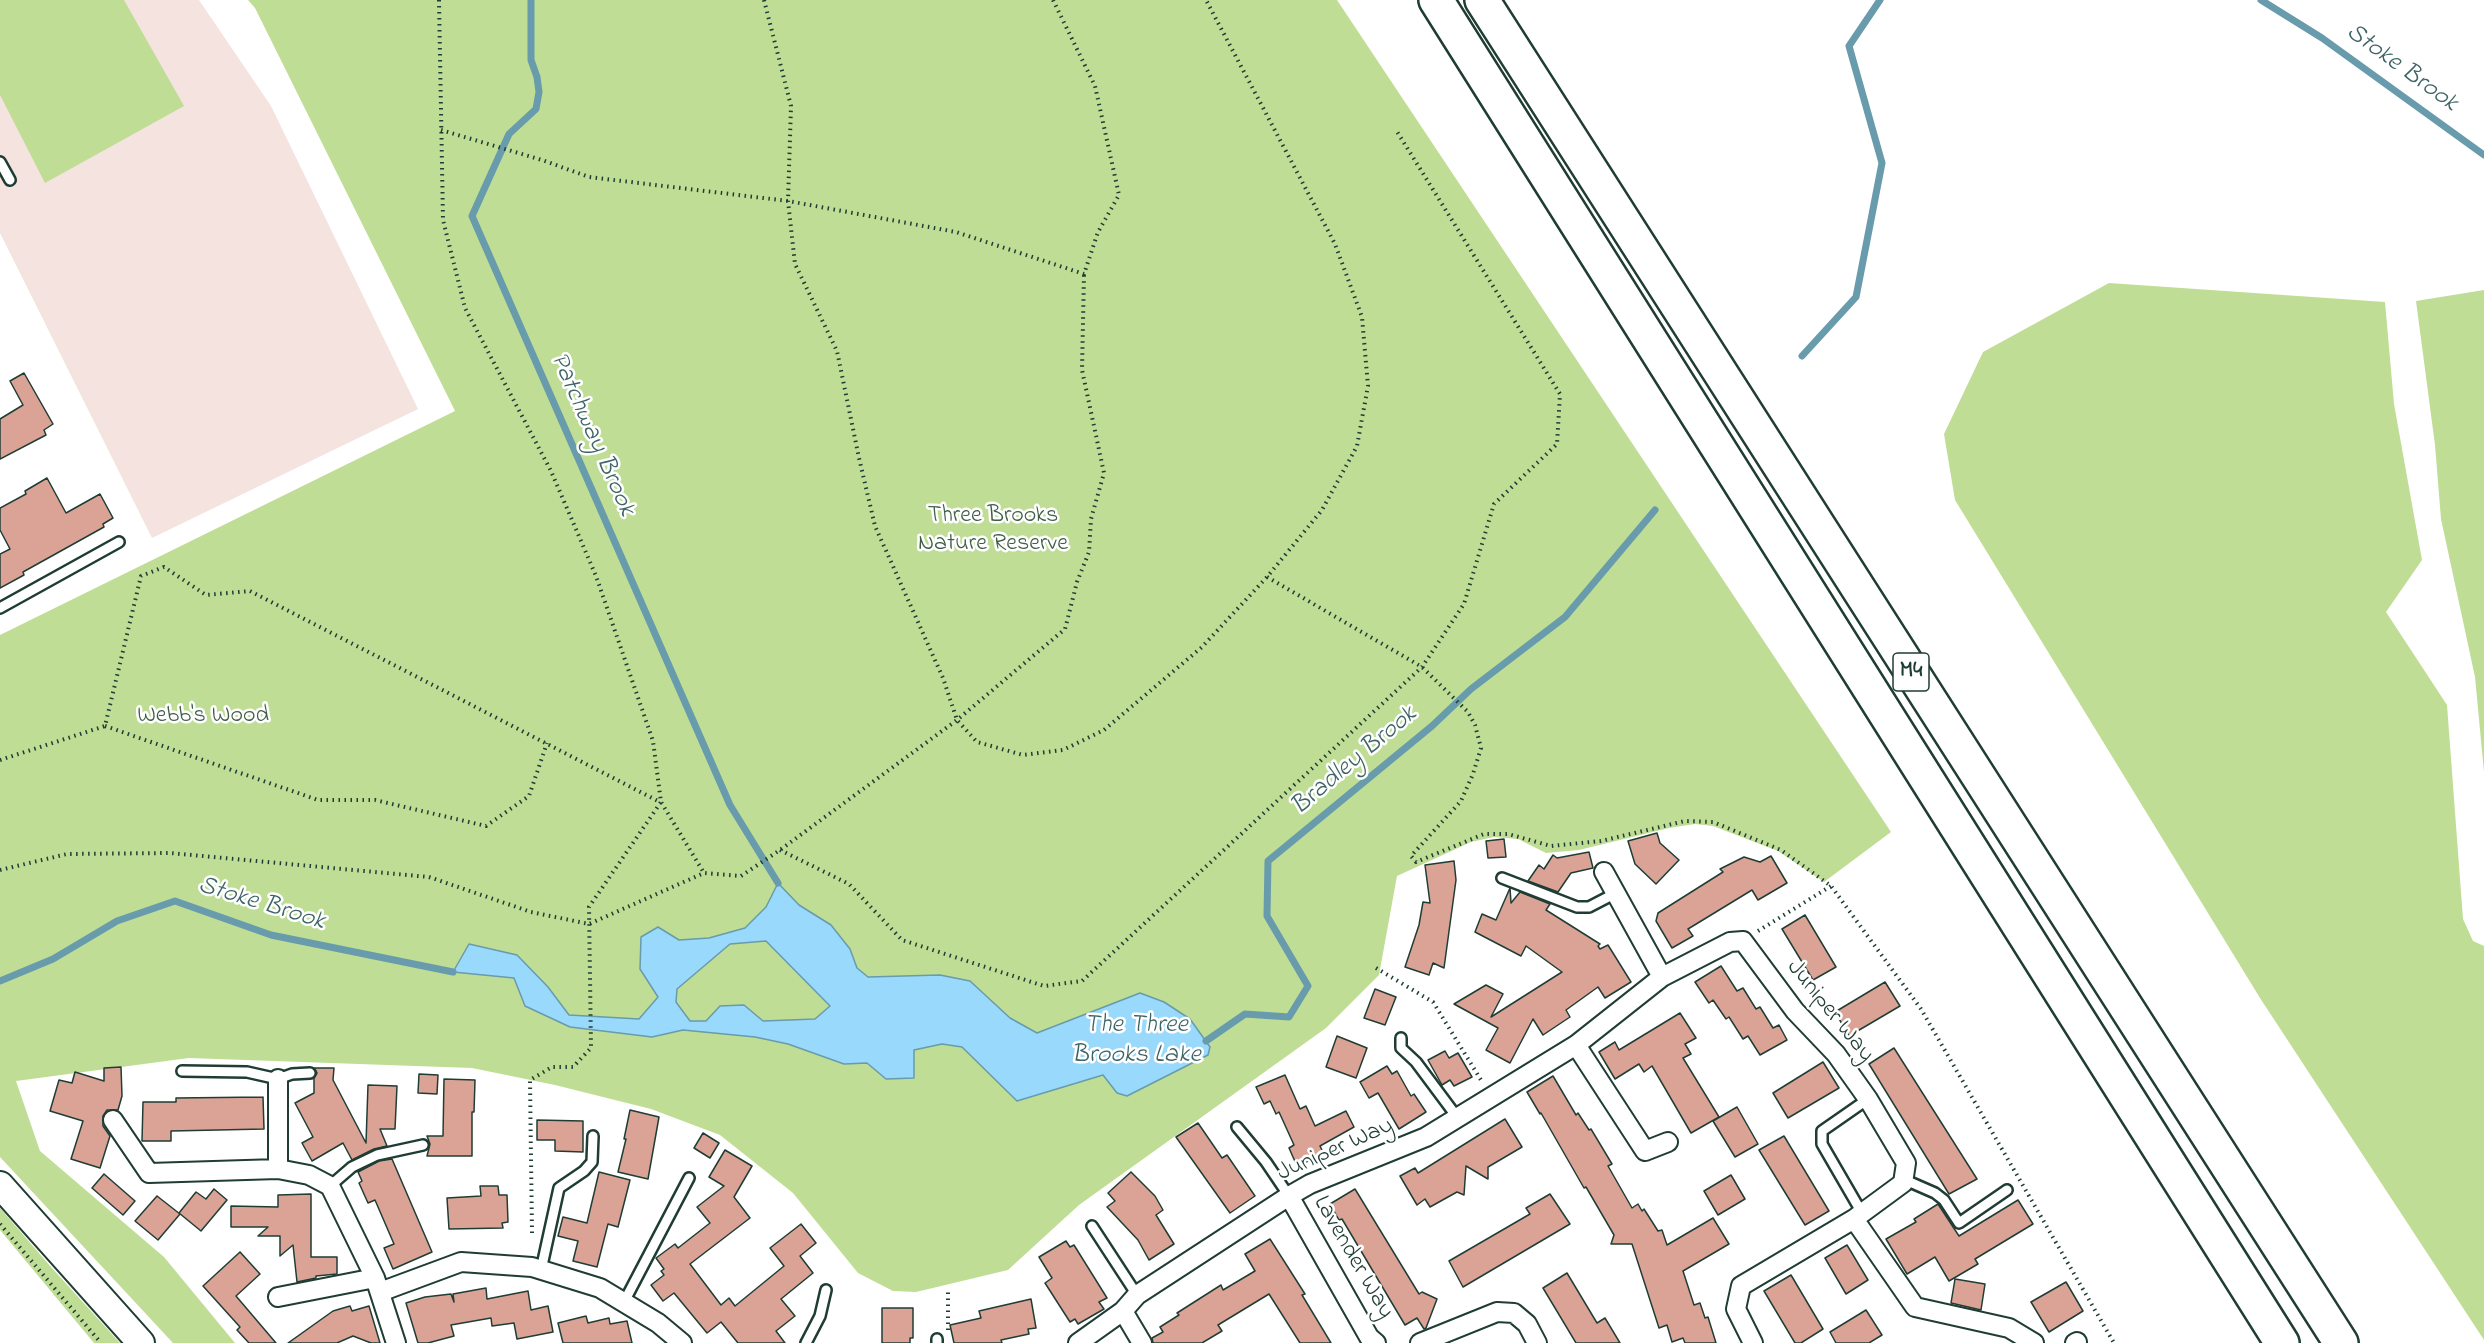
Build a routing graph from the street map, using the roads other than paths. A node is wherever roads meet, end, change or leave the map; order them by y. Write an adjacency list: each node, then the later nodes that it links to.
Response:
1 (1436, 0): 50 (highway, M4)
2 (1482, 0): 51 (highway, M4)
3 (0, 162): 4 (lane)
4 (10, 180)
5 (119, 542): 6 (lane)
6 (0, 609)
7 (1604, 872): 9 (street)
8 (1502, 878): 9 (lane)
9 (1616, 893): 10 (street)
10 (1662, 978): 12 (street, Juniper Way); 16 (street, Juniper Way)
11 (1401, 1038): 17 (lane)
12 (1576, 1045): 17 (street, Juniper Way); 21 (street)
13 (182, 1071): 15 (lane)
14 (310, 1073): 15 (lane)
15 (278, 1078): 23 (street)
16 (1868, 1099): 25 (street, Juniper Way); 30 (lane, Juniper Way)
17 (1456, 1117): 29 (street, Juniper Way)
18 (113, 1120): 23 (street)
19 (1237, 1127): 29 (lane)
20 (593, 1136): 32 (lane)
21 (1668, 1142)
22 (423, 1145): 27 (lane)
23 (278, 1169): 27 (street)
24 (689, 1178): 37 (lane)
25 (1904, 1179): 28 (lane); 30 (street)
26 (0, 1185): 39 (street)
27 (330, 1186): 33 (street)
28 (2007, 1190)
29 (1289, 1196): 35 (street, Juniper Way); 45 (street, Lavender Way)
30 (1858, 1216): 48 (street); 49 (street, Juniper Way)
31 (1092, 1226): 35 (lane)
32 (537, 1268): 33 (street); 37 (street)
33 (378, 1285): 36 (street); 40 (street)
34 (826, 1290): 42 (lane)
35 (1137, 1295): 38 (street, Juniper Way)
36 (278, 1297)
37 (624, 1302): 41 (street)
38 (1123, 1311): 43 (street, Juniper Way); 44 (street)
39 (141, 1343)
40 (396, 1343)
41 (682, 1343)
42 (806, 1343)
43 (1078, 1343)
44 (1142, 1343)
45 (1376, 1343)
46 (1420, 1343): 47 (street)
47 (1537, 1343)
48 (1753, 1343)
49 (2034, 1343)
50 (2282, 1343)
51 (2341, 1343)

